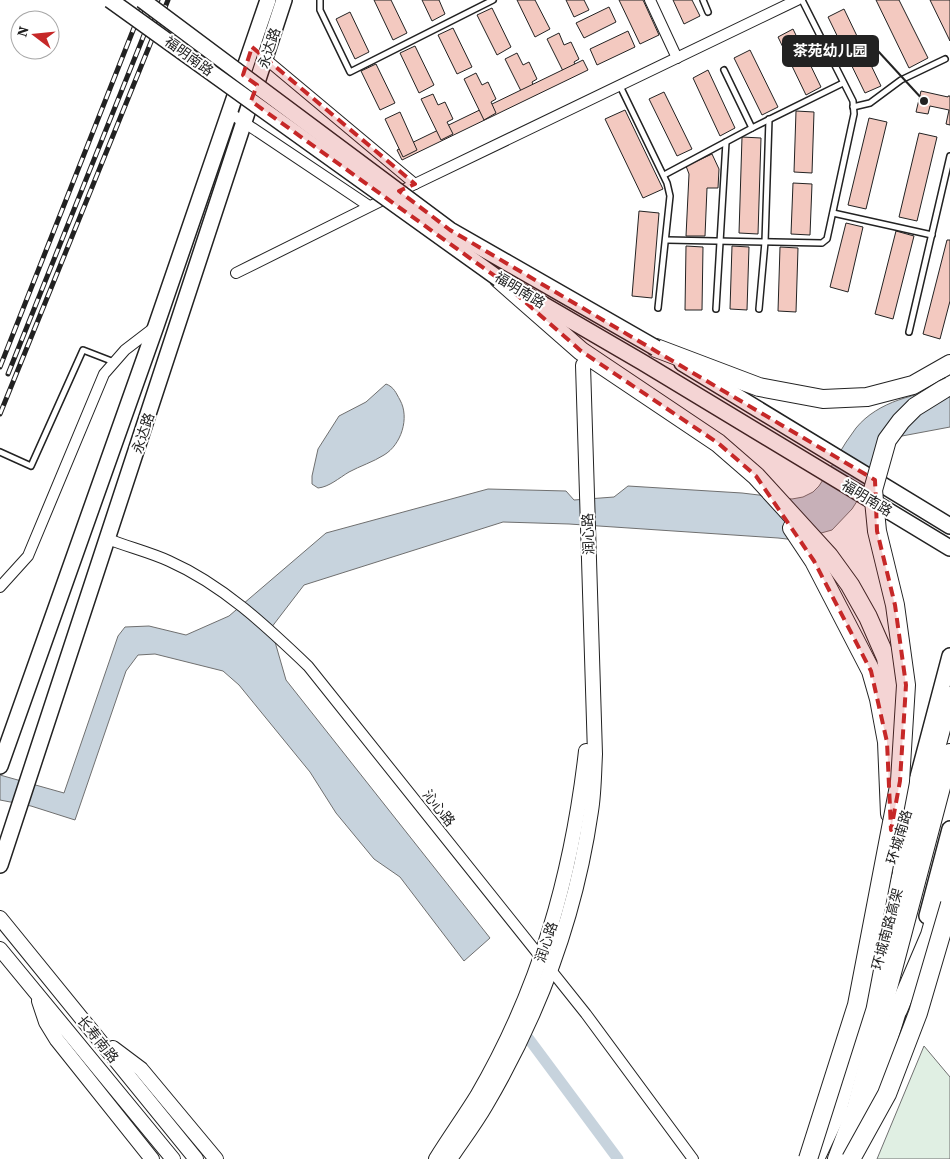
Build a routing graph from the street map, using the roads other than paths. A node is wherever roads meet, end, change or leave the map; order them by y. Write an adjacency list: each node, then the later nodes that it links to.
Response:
1 (110, 0): 35 (main road, 福明南路, bridge)
2 (142, 0): 41 (main road, 福明南路, bridge)
3 (268, 0): 12 (main road, 永达路)
4 (284, 0): 13 (main road, 永达路)
5 (320, 0): 6 (lane)
6 (493, 0)
7 (650, 0): 14 (street)
8 (703, 0): 11 (lane)
9 (797, 0): 14 (street)
10 (802, 0): 17 (lane)
11 (708, 12)
12 (252, 47): 13 (street); 20 (main road, 永达路)
13 (265, 58): 22 (main road, 永达路); 27 (street)
14 (677, 58): 18 (street)
15 (945, 59): 19 (lane)
16 (724, 70): 23 (lane)
17 (843, 83): 19 (lane); 21 (lane)
18 (620, 85): 26 (lane); 27 (street)
19 (853, 107): 29 (lane)
20 (230, 112): 22 (street); 39 (main road, 永达路)
21 (769, 119): 23 (lane); 33 (lane)
22 (244, 122): 28 (street); 49 (main road, 永达路)
23 (752, 128): 24 (lane)
24 (726, 142): 26 (lane); 32 (lane)
25 (950, 156): 30 (lane)
26 (664, 175): 31 (lane)
27 (415, 184): 28 (street)
28 (369, 206): 34 (street)
29 (833, 213): 30 (lane); 33 (lane)
30 (932, 235): 40 (lane)
31 (667, 240): 32 (lane); 36 (lane)
32 (720, 241): 33 (lane); 37 (lane)
33 (765, 242): 38 (lane)
34 (236, 272)
35 (499, 279): 47 (highway); 50 (main road, 福明南路, bridge)
36 (658, 308)
37 (716, 309)
38 (759, 309)
39 (156, 326): 42 (street); 57 (main road, 永达路)
40 (909, 332)
41 (656, 348): 44 (highway); 48 (main road, 福明南路)
42 (114, 362): 46 (lane); 51 (street)
43 (583, 364): 54 (street, 润心路)
44 (950, 364)
45 (950, 386): 56 (highway, bridge)
46 (0, 452)
47 (756, 476): 56 (highway, bridge); 59 (highway)
48 (950, 526)
49 (108, 539): 60 (main road, 永达路); 65 (street, 沁心路)
50 (950, 548)
51 (0, 587)
52 (950, 656): 59 (main road, 环城南路)
53 (950, 696): 79 (highway, 环城南路高架)
54 (592, 703): 65 (street, 润心路); 66 (street, 润心路)
55 (950, 753): 80 (highway, 环城南路高架)
56 (902, 761): 78 (highway, bridge)
57 (0, 766)
58 (950, 829): 68 (main road)
59 (892, 858): 77 (main road, 环城南路)
60 (0, 865)
61 (950, 865): 68 (highway)
62 (950, 904): 81 (highway, bridge)
63 (0, 918): 69 (street, 长寿南路)
64 (0, 949): 67 (street, 长寿南路)
65 (541, 957): 66 (street, 沁心路); 74 (street, 润心路)
66 (550, 970): 75 (street, 润心路); 76 (street, 沁心路)
67 (36, 993): 70 (street); 71 (street, 长寿南路)
68 (898, 1010): 81 (main road)
69 (94, 1034): 72 (street, 长寿南路); 73 (street)
70 (152, 1159)
71 (173, 1159)
72 (196, 1159)
73 (216, 1159)
74 (436, 1159)
75 (450, 1159)
76 (693, 1159)
77 (799, 1159)
78 (808, 1159)
79 (814, 1159)
80 (838, 1159)
81 (852, 1159)

